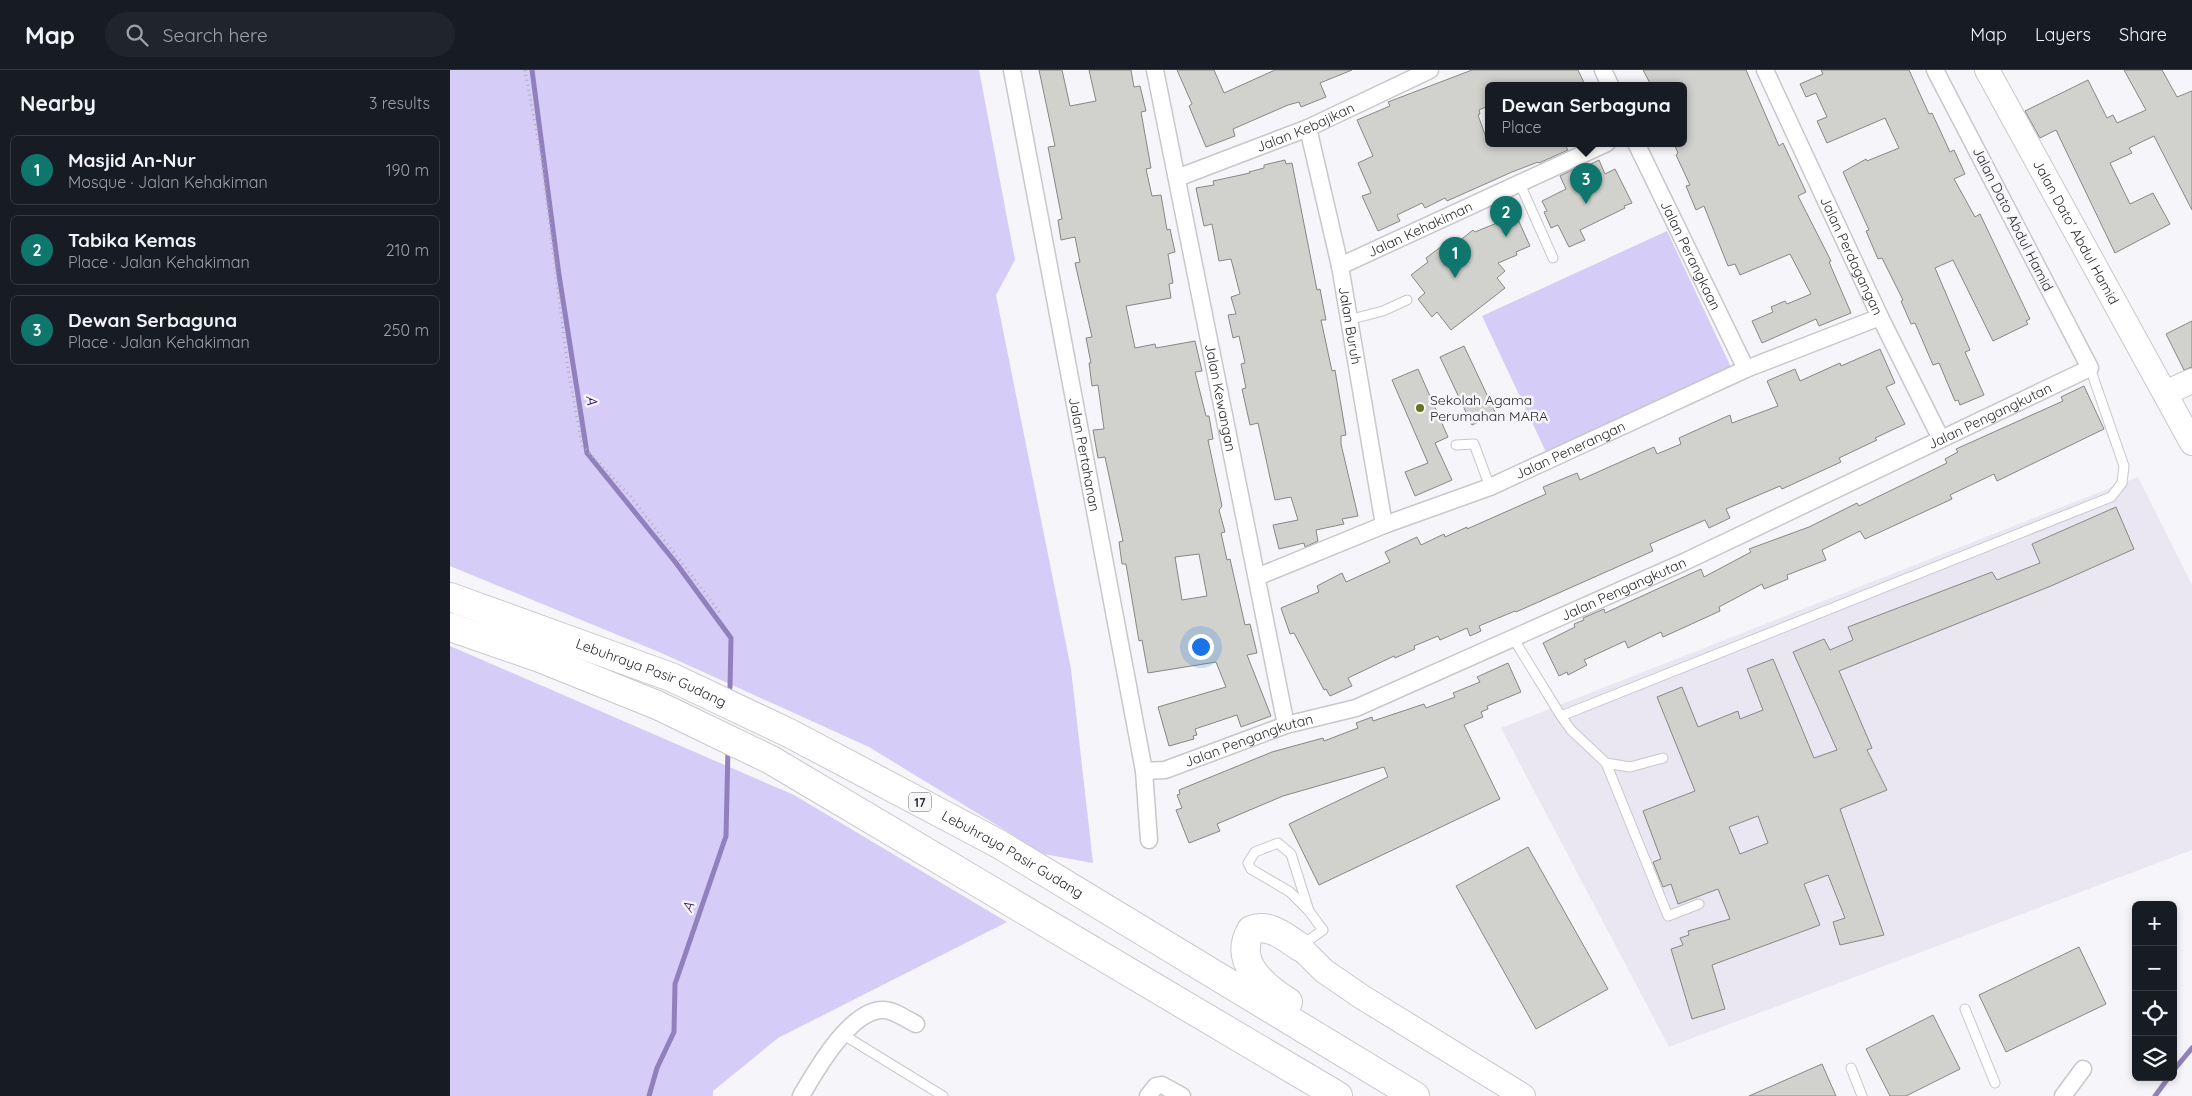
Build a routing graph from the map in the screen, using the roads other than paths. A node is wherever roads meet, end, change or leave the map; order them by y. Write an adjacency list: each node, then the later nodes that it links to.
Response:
1 (1012, 70): 36 (street, Jalan Pertahanan)
2 (1155, 70): 12 (street, Jalan Kewangan)
3 (1430, 70): 9 (street, Jalan Kebajikan)
4 (1603, 70): 8 (street)
5 (1765, 70): 17 (street, Jalan Perdagangan)
6 (1935, 70): 19 (street, Jalan Dato Abdul Hamid)
7 (1987, 70): 22 (street, Jalan Dato' Abdul Hamid)
8 (1609, 82)
9 (1308, 128): 12 (street, Jalan Kebajikan); 15 (street, Jalan Buruh)
10 (1599, 147): 13 (street, Jalan Kehakiman)
11 (1638, 147): 20 (street, Jalan Perangkaan)
12 (1177, 178): 28 (street, Jalan Kewangan)
13 (1520, 184): 14 (lane); 15 (street, Jalan Kehakiman)
14 (1553, 258)
15 (1340, 266): 18 (street, Jalan Buruh)
16 (1407, 300): 18 (lane)
17 (1880, 317): 20 (street, Jalan Penerangan); 23 (street, Jalan Perdagangan)
18 (1348, 320): 27 (street, Jalan Buruh)
19 (2090, 368): 23 (street, Jalan Pengangkutan); 32 (lane)
20 (1746, 369): 26 (street, Jalan Penerangan)
21 (2192, 381): 22 (street)
22 (2165, 393): 24 (street)
23 (1941, 439): 31 (street, Jalan Pengangkutan)
24 (2192, 444)
25 (1456, 445): 26 (lane)
26 (1490, 487): 27 (street, Jalan Penerangan)
27 (1384, 525): 28 (street, Jalan Penerangan)
28 (1257, 577): 33 (street, Jalan Kewangan)
29 (450, 597): 44 (highway, Lebuhraya Pasir Gudang / 17)
30 (450, 627): 52 (highway, Lebuhraya Pasir Gudang)
31 (1513, 638): 32 (lane); 33 (street, Jalan Pengangkutan)
32 (1561, 716): 35 (lane)
33 (1286, 725): 36 (street, Jalan Pengangkutan)
34 (1663, 758): 35 (lane)
35 (1606, 763): 38 (lane)
36 (1144, 771): 37 (street, Jalan Pertahanan)
37 (1149, 840)
38 (1699, 904)
39 (1309, 911): 39 (lane); 40 (lane)
40 (1300, 947): 44 (highway); 54 (street)
41 (1965, 1009): 47 (lane)
42 (916, 1024): 43 (street)
43 (842, 1034): 48 (street); 49 (lane)
44 (1361, 1064): 53 (highway, Lebuhraya Pasir Gudang / 17)
45 (1851, 1068): 55 (lane)
46 (2083, 1069): 56 (street)
47 (1995, 1083)
48 (800, 1096)
49 (943, 1096)
50 (1148, 1096): 51 (street)
51 (1182, 1096)
52 (1338, 1096)
53 (1415, 1096)
54 (1523, 1096)
55 (1862, 1096)
56 (2063, 1096)

